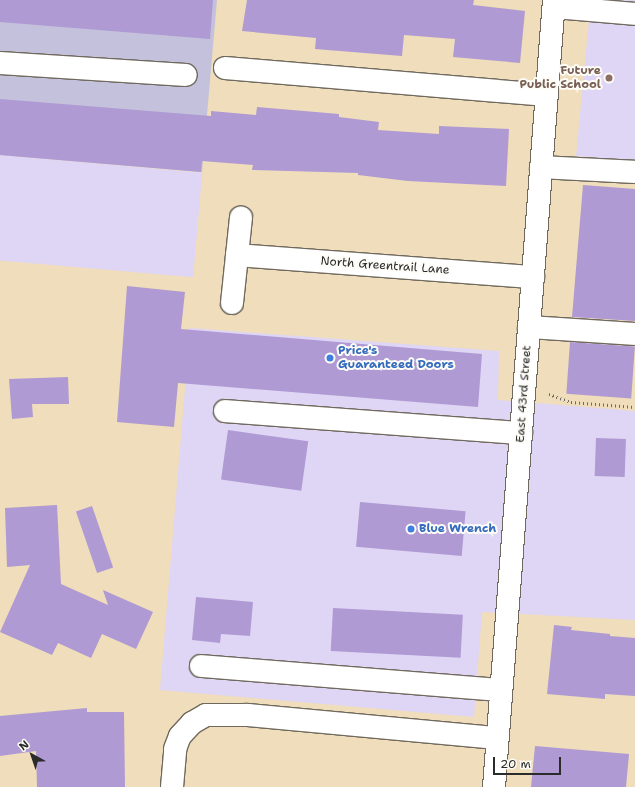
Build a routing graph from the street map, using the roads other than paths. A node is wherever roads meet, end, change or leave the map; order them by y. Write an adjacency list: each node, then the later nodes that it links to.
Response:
1 (554, 4): 2 (street); 6 (street, East 43rd Street)
2 (635, 14)
3 (0, 63): 5 (street)
4 (225, 68): 6 (street)
5 (186, 75)
6 (547, 95): 7 (street, East 43rd Street)
7 (541, 167): 8 (street); 11 (street, East 43rd Street)
8 (635, 172)
9 (241, 218): 10 (street)
10 (237, 254): 11 (street, North Greentrail Lane); 12 (street)
11 (533, 277): 13 (street, East 43rd Street)
12 (232, 303)
13 (529, 327): 14 (street); 16 (street, East 43rd Street)
14 (635, 334)
15 (225, 411): 16 (street)
16 (521, 433): 18 (street, East 43rd Street)
17 (201, 666): 18 (street)
18 (501, 690): 19 (street, East 43rd Street)
19 (498, 738): 20 (street); 21 (street, East 43rd Street)
20 (172, 787)
21 (494, 787)

